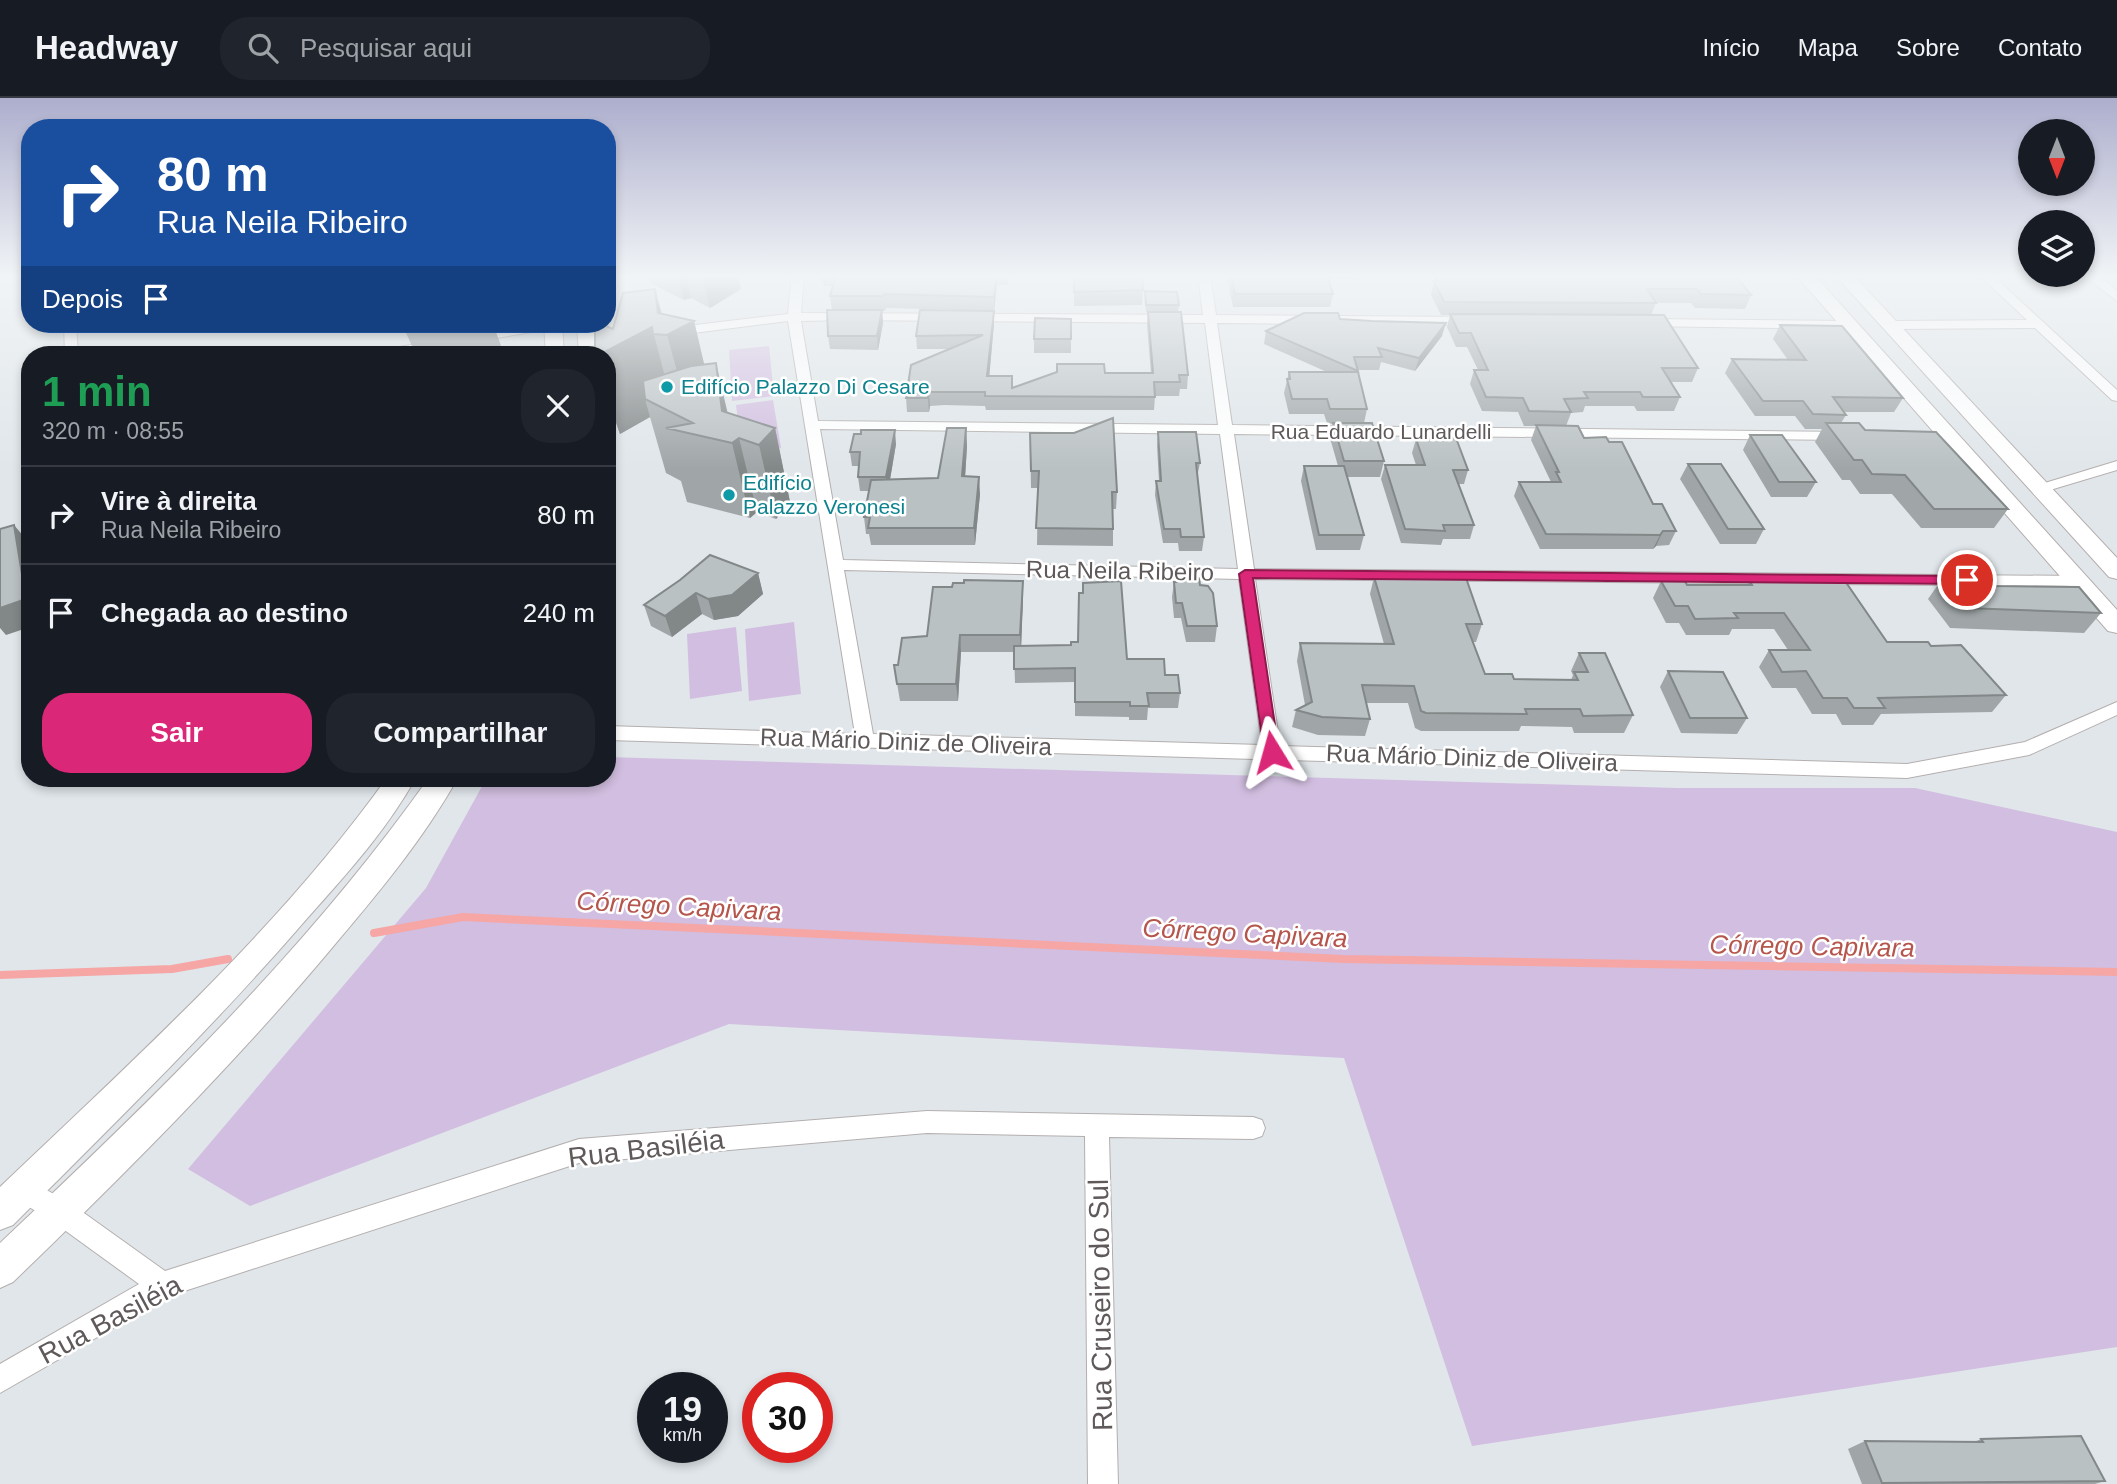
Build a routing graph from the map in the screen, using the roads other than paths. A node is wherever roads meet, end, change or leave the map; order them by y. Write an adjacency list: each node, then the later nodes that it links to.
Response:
1 (464, 340): 7 (street)
2 (798, 340): 9 (street)
3 (1212, 340): 10 (street)
4 (1861, 340): 13 (street)
5 (1905, 340): 15 (street)
6 (2057, 340): 8 (street)
7 (428, 346)
8 (2117, 397)
9 (811, 425): 10 (street, Rua Eduardo Lunardelli); 16 (street)
10 (1228, 431): 11 (street, Rua Eduardo Lunardelli); 18 (street)
11 (1854, 436)
12 (1923, 437): 13 (street)
13 (1951, 437): 19 (street)
14 (2117, 464): 15 (street)
15 (2040, 489): 17 (street)
16 (835, 565): 18 (street, Rua Neila Ribeiro); 23 (street)
17 (2117, 572)
18 (1245, 574): 19 (street, Rua Neila Ribeiro); 24 (street)
19 (2078, 581): 20 (street)
20 (2117, 625)
21 (2117, 708): 24 (street, Rua Mário Diniz de Oliveira)
22 (616, 733): 23 (street, Rua Mário Diniz de Oliveira)
23 (865, 741): 24 (street, Rua Mário Diniz de Oliveira)
24 (1272, 752)
25 (395, 787): 29 (street)
26 (437, 787): 30 (street)
27 (1097, 1125): 28 (street, Rua Basiléia); 33 (street, Rua Basiléia); 35 (street, Rua Cruseiro do Sul)
28 (1252, 1128)
29 (26, 1190): 30 (street); 31 (street)
30 (62, 1210): 32 (street); 33 (street)
31 (0, 1212)
32 (0, 1269)
33 (163, 1285): 34 (street, Rua Basiléia)
34 (0, 1379)
35 (1103, 1484)

